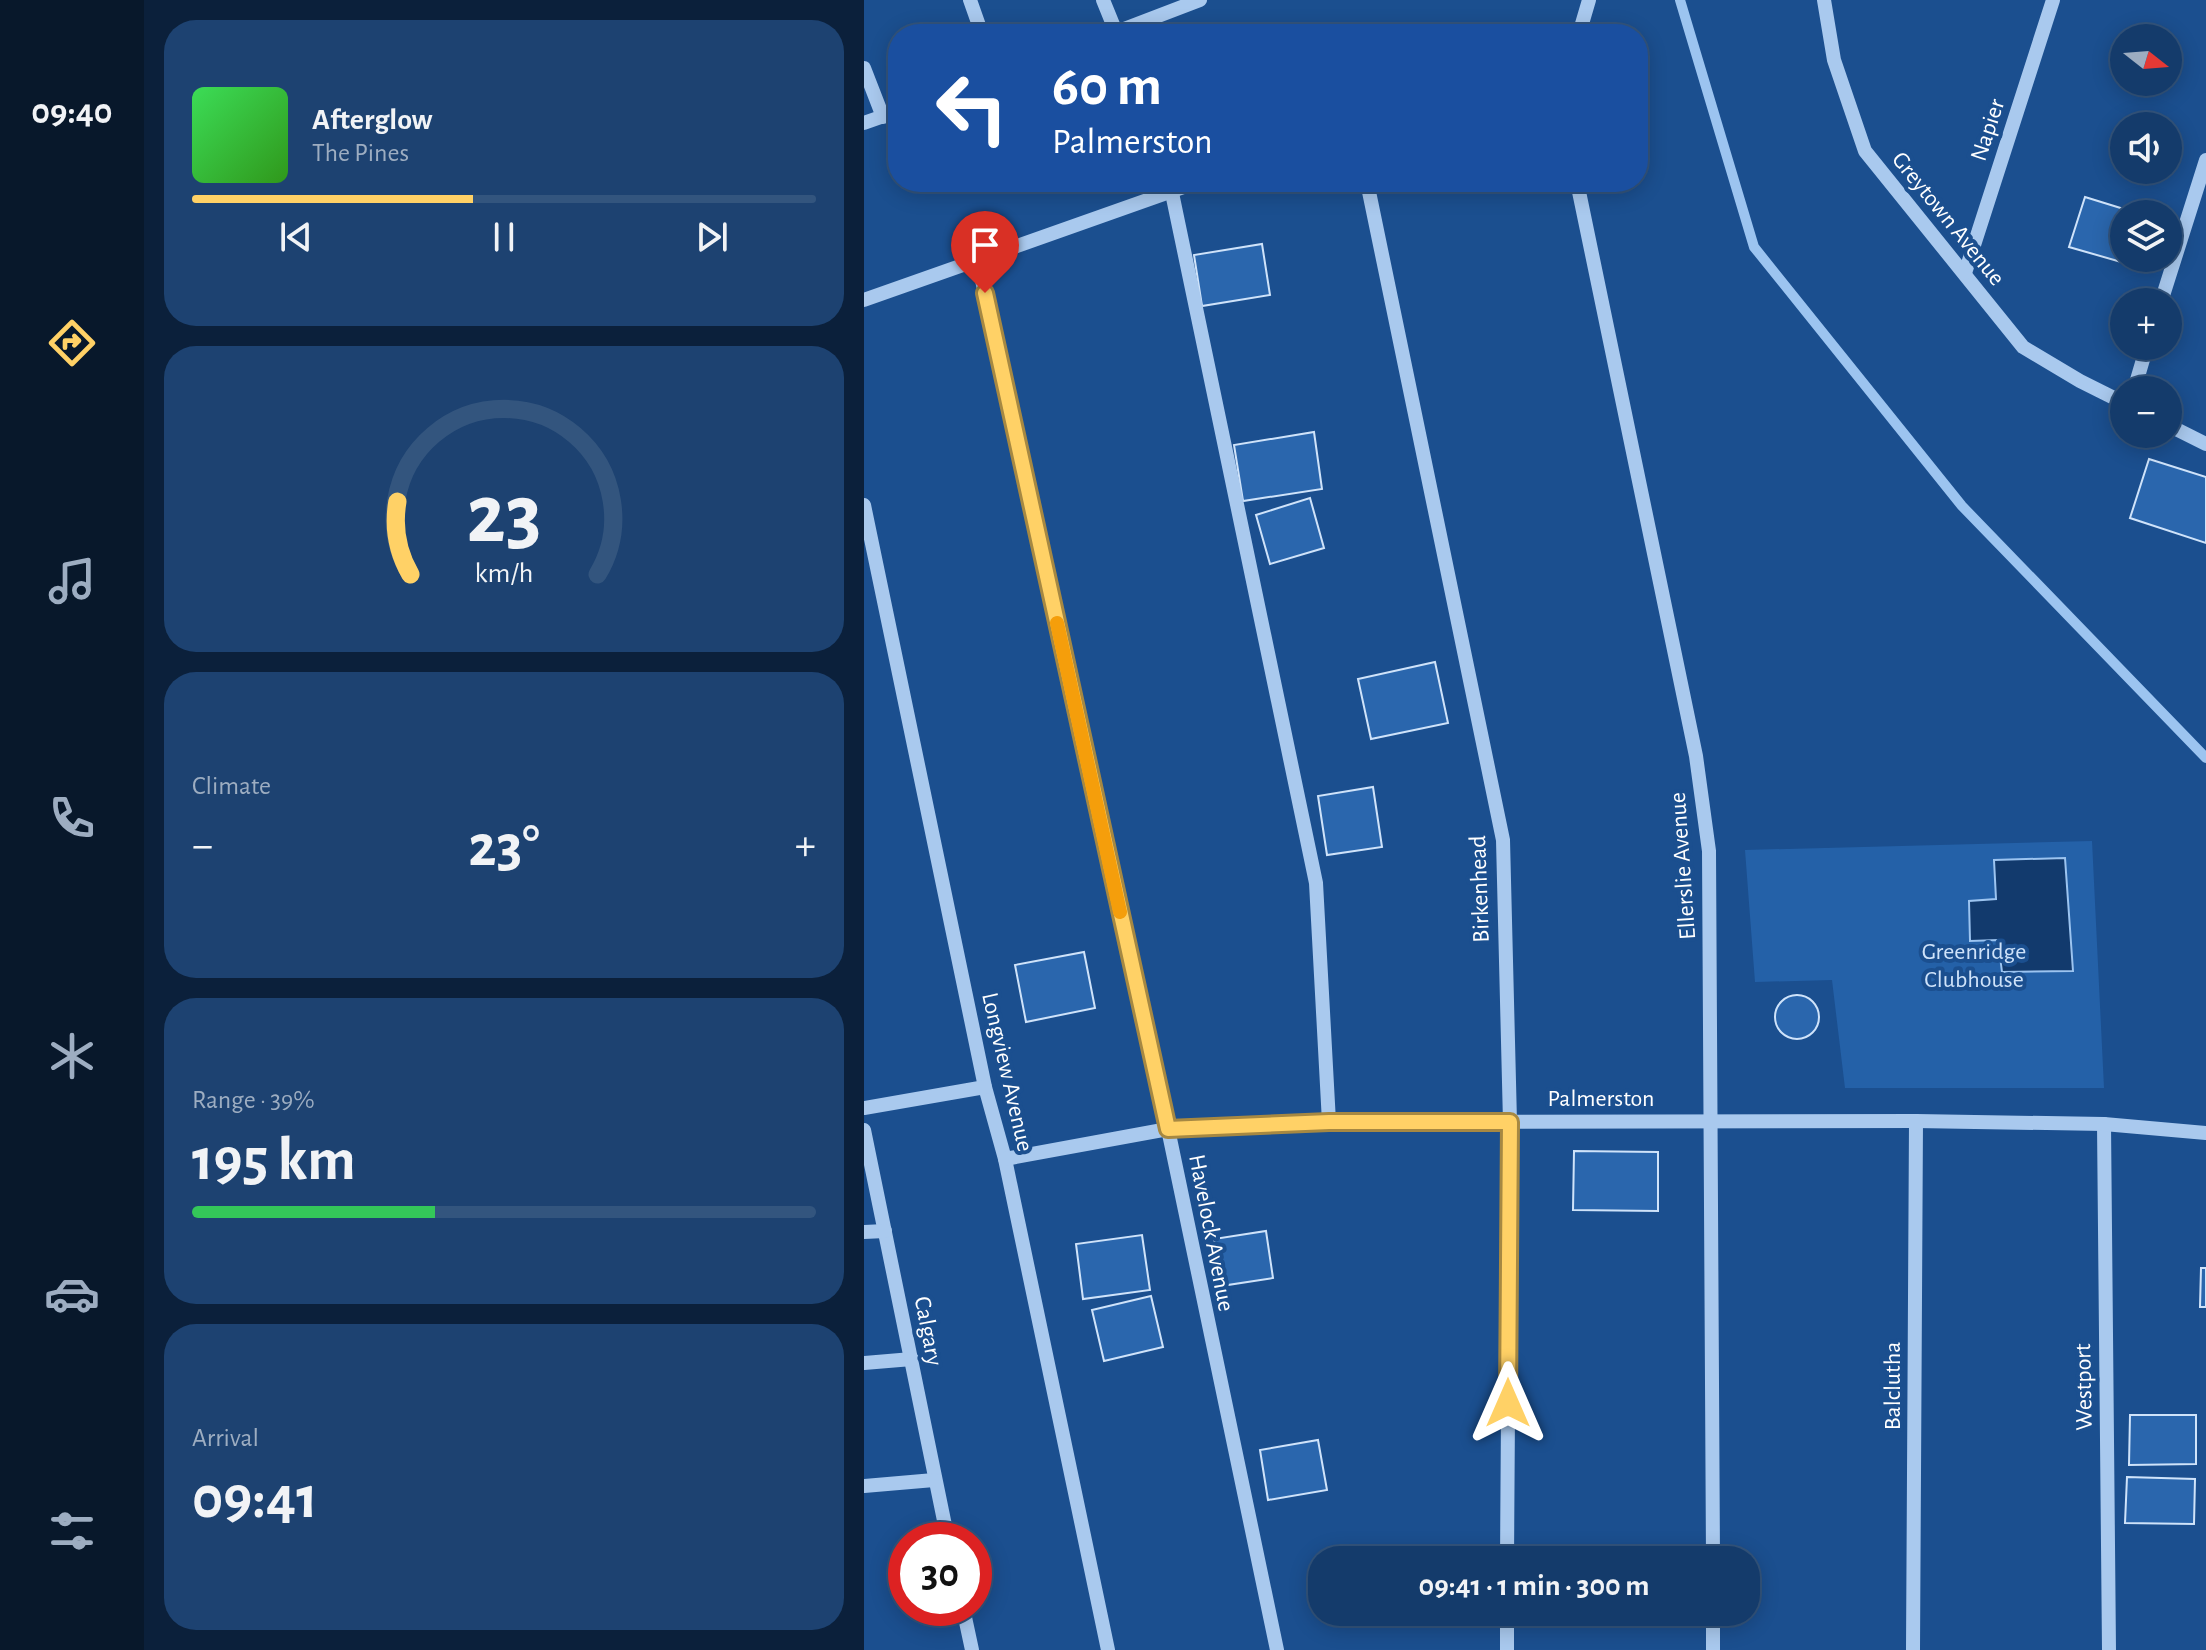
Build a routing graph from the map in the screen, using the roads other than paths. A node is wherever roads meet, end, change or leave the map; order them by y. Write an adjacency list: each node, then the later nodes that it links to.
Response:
1 (970, 0): 7 (street)
2 (1103, 0): 8 (street)
3 (1200, 0): 9 (street)
4 (1589, 0): 10 (street)
5 (1824, 0): 20 (street, Greytown Avenue)
6 (2053, 0): 20 (street, Napier)
7 (978, 24)
8 (1110, 24)
9 (1137, 24)
10 (1582, 24)
11 (864, 68): 13 (street)
12 (888, 115): 13 (street)
13 (883, 117): 14 (street)
14 (864, 123)
15 (2206, 160): 21 (street)
16 (1369, 192): 32 (street, Birkenhead)
17 (1579, 192): 29 (street, Ellerslie Avenue)
18 (1172, 193): 19 (street); 31 (street)
19 (978, 262): 22 (street); 34 (street, Havelock Avenue)
20 (1965, 273): 23 (street, Greytown Avenue)
21 (2165, 288)
22 (864, 300)
23 (2110, 396)
24 (2182, 432): 25 (street)
25 (2206, 444)
26 (864, 505): 27 (street, Longview Avenue)
27 (985, 1087): 28 (street); 37 (street, Longview Avenue)
28 (864, 1108)
29 (1712, 1120): 30 (street, Palmerston); 32 (street, Palmerston); 46 (street, Ellerslie Avenue)
30 (1916, 1121): 33 (street, Palmerston); 55 (street, Balclutha)
31 (1329, 1122): 32 (street, Palmerston); 34 (street, Palmerston)
32 (1510, 1122): 45 (street, Birkenhead)
33 (2104, 1124): 36 (street, Palmerston); 56 (street, Westport)
34 (1168, 1129): 37 (street, Palmerston); 52 (street, Havelock Avenue)
35 (864, 1130): 38 (street, Calgary)
36 (2206, 1133)
37 (1005, 1159): 51 (street, Longview Avenue)
38 (885, 1231): 39 (street); 40 (street, Calgary)
39 (864, 1232)
40 (912, 1359): 41 (street); 42 (street, Calgary)
41 (864, 1363)
42 (934, 1480): 43 (street); 44 (street, Calgary)
43 (864, 1486)
44 (944, 1522)
45 (1507, 1546)
46 (1713, 1546)
47 (967, 1626): 50 (street)
48 (1507, 1626): 53 (street)
49 (1713, 1626): 54 (street)
50 (972, 1650)
51 (1108, 1650)
52 (1277, 1650)
53 (1507, 1650)
54 (1713, 1650)
55 (1913, 1650)
56 (2109, 1650)

